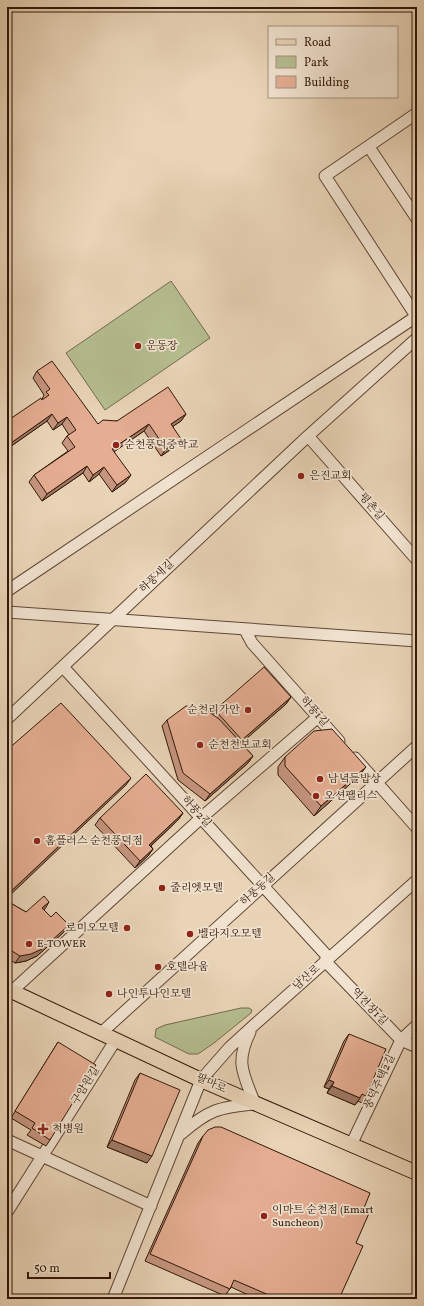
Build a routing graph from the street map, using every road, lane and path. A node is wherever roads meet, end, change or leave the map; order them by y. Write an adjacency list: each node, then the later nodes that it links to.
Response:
1 (416, 116): 2 (street)
2 (369, 147): 3 (street); 4 (street)
3 (417, 219)
4 (416, 316): 8 (street)
5 (417, 338): 6 (street, 하풍새길)
6 (308, 436): 7 (street, 평촌길); 10 (street, 하풍새길)
7 (417, 560)
8 (7, 591)
9 (7, 612): 10 (street)
10 (111, 620): 11 (street); 13 (street, 하풍새길)
11 (245, 630): 12 (street); 14 (street, 하풍1길)
12 (417, 642)
13 (63, 667): 15 (street, 하풍새길); 18 (street, 하풍2길)
14 (318, 717): 17 (street, 하풍1길); 18 (street)
15 (7, 719)
16 (417, 746): 17 (street, 하풍동길)
17 (377, 782): 19 (street, 하풍1길); 21 (street, 하풍동길)
18 (201, 818): 21 (street, 하풍2길); 23 (street)
19 (417, 828)
20 (417, 880): 22 (street, 남산로)
21 (264, 885): 22 (street, 하풍2길); 26 (street, 하풍동길)
22 (326, 959): 25 (street, 남산로); 27 (street, 역전장1길)
23 (9, 990): 26 (main road, 팔마로)
24 (417, 1025): 27 (street, 풍덕주택2길)
25 (253, 1026): 30 (street, 남산로); 31 (street)
26 (100, 1034): 28 (main road, 팔마로)
27 (401, 1040): 29 (street, 역전장1길); 34 (street, 풍덕주택2길)
28 (115, 1041): 30 (main road, 팔마로); 35 (street, 구암원길)
29 (417, 1047)
30 (201, 1080): 31 (main road, 팔마로); 32 (street)
31 (255, 1104): 32 (street); 34 (main road, 팔마로)
32 (180, 1134): 37 (street)
33 (7, 1140): 35 (street)
34 (351, 1145): 36 (main road, 팔마로)
35 (43, 1156): 37 (street); 38 (street, 구암원길)
36 (417, 1173)
37 (151, 1206): 39 (street)
38 (7, 1212)
39 (113, 1299)

